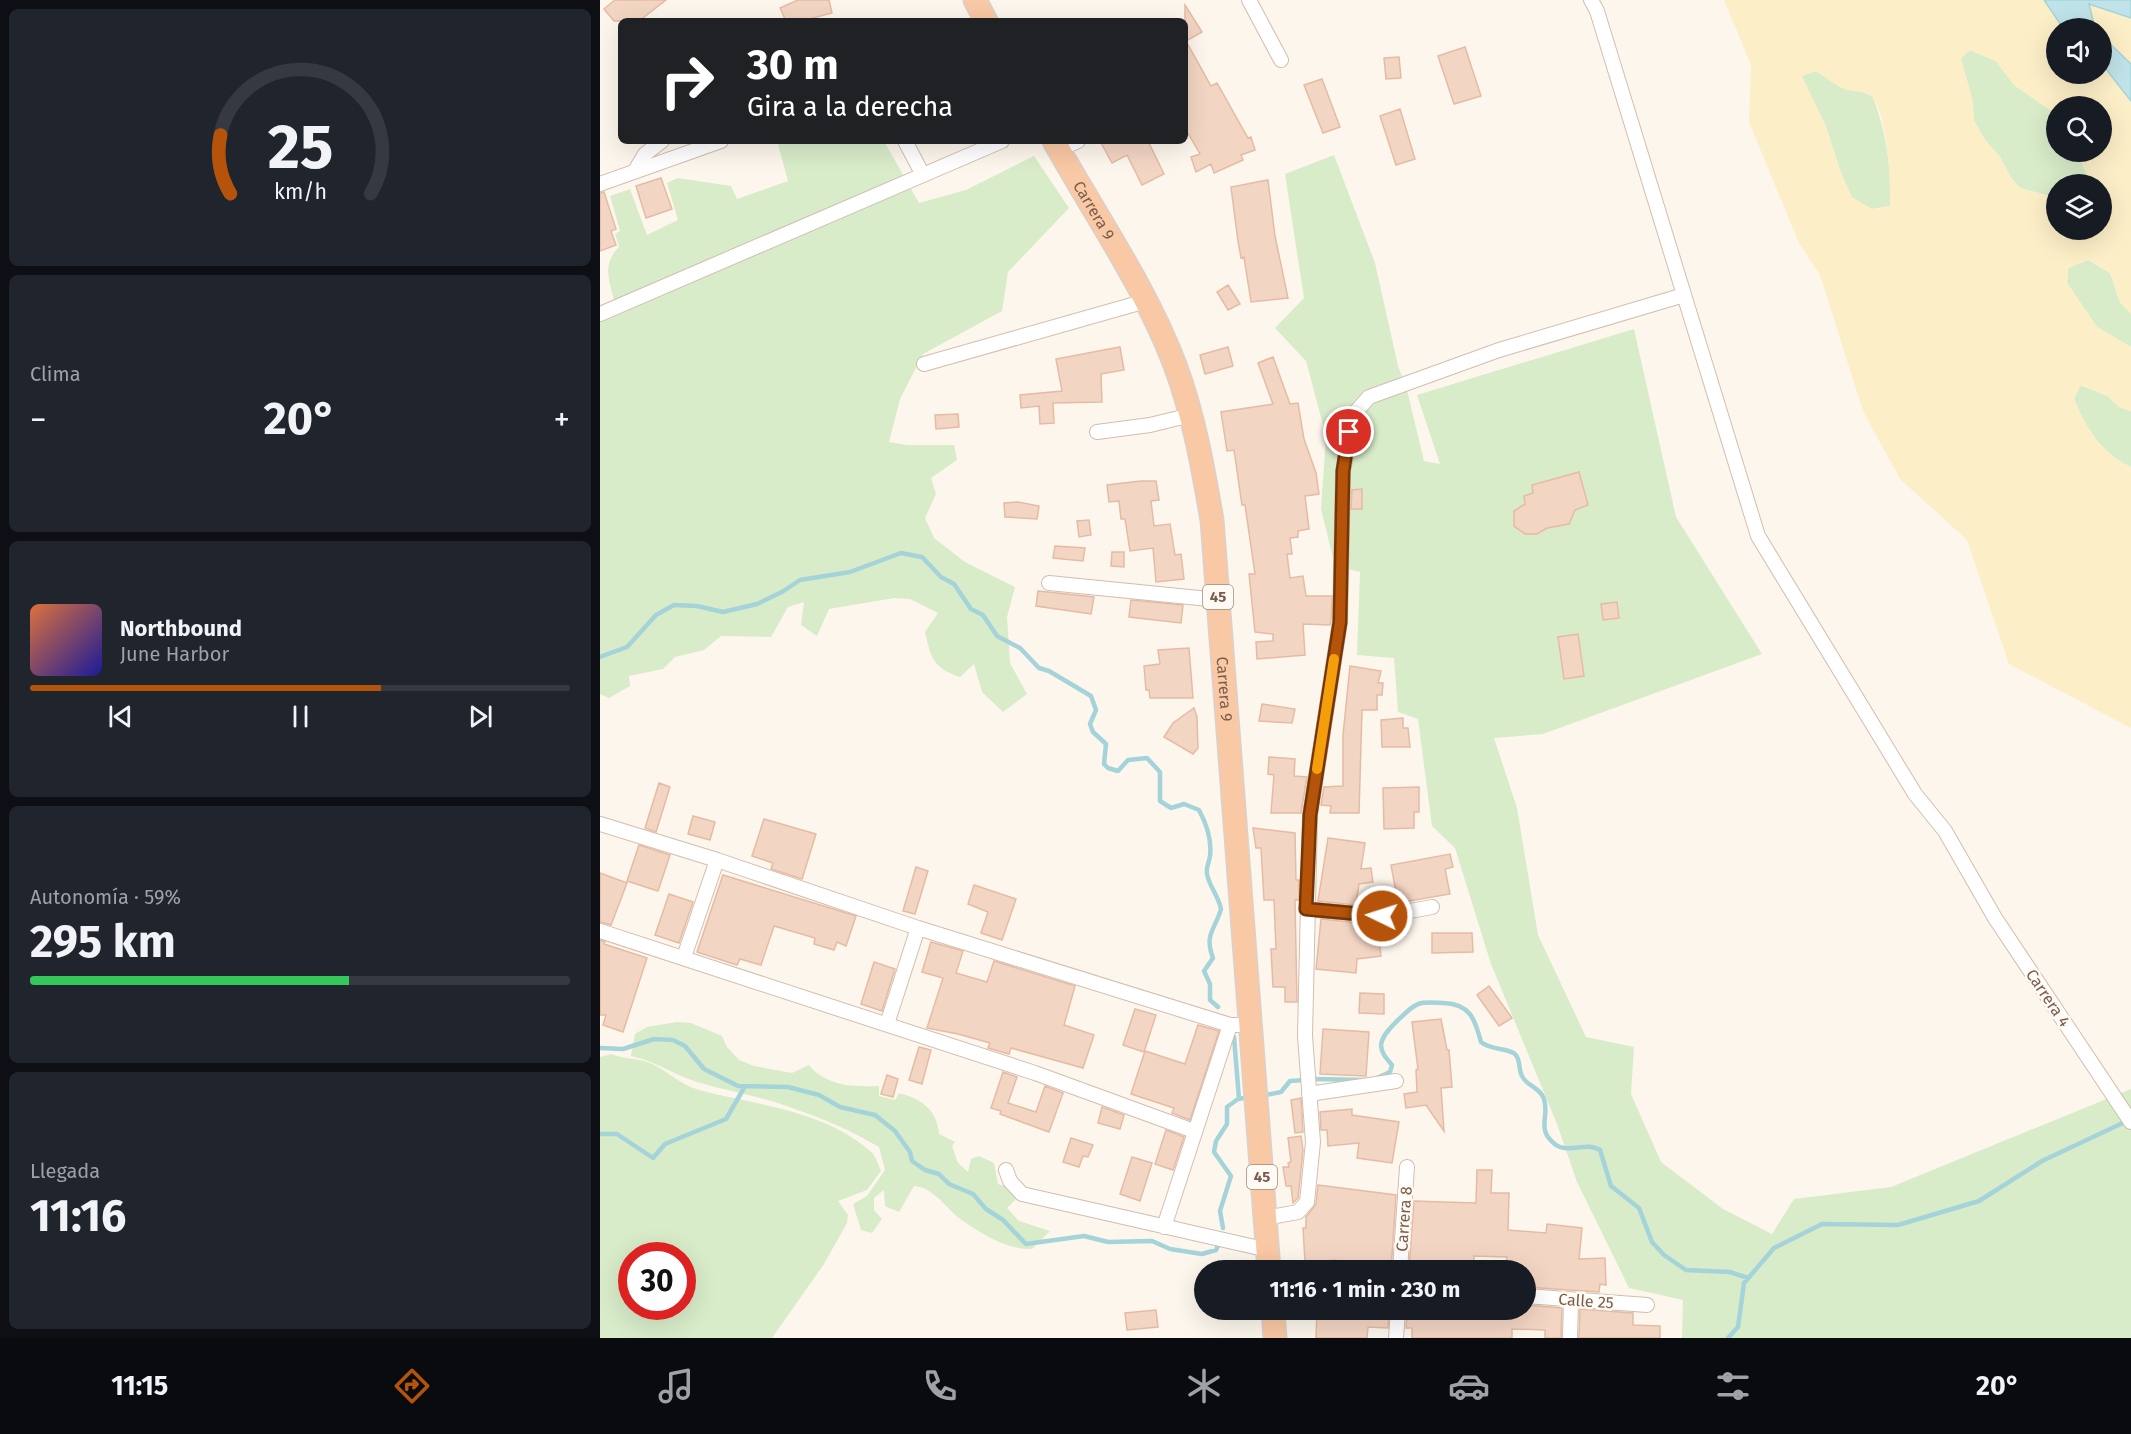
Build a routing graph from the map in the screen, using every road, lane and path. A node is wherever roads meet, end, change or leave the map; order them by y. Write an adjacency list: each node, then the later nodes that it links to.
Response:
1 (975, 0): 4 (highway)
2 (1249, 0): 5 (street)
3 (1591, 0): 14 (street, Carrera 4)
4 (984, 18)
5 (1281, 60)
6 (658, 144): 11 (street)
7 (712, 144): 11 (street)
8 (907, 144): 12 (street)
9 (995, 144): 12 (street)
10 (1063, 144): 15 (highway, Carrera 9 / 45)
11 (636, 169): 13 (street)
12 (923, 175): 16 (street)
13 (600, 184)
14 (1683, 295): 25 (street); 33 (street, Carrera 4)
15 (1146, 301): 17 (street); 18 (highway, Carrera 9 / 45)
16 (600, 314)
17 (924, 364)
18 (1191, 415): 19 (street); 21 (highway, Carrera 9 / 45)
19 (1097, 432)
20 (1049, 583): 21 (street)
21 (1219, 600): 30 (highway, Carrera 9 / 45)
22 (600, 824): 23 (street)
23 (717, 860): 26 (street); 28 (street)
24 (1432, 907): 25 (street)
25 (1306, 909): 32 (street)
26 (918, 928): 29 (street); 30 (street)
27 (600, 931): 28 (street)
28 (684, 957): 29 (street)
29 (887, 1024): 34 (street)
30 (1240, 1025): 34 (street); 37 (highway, Carrera 9 / 45)
31 (1396, 1082): 32 (street)
32 (1310, 1094): 37 (street)
33 (2131, 1122)
34 (1194, 1131): 38 (street)
35 (1407, 1167): 40 (street, Carrera 8)
36 (1006, 1170): 38 (street)
37 (1265, 1218): 39 (highway, Carrera 9 / 45)
38 (1164, 1227): 39 (street)
39 (1268, 1260)
40 (1401, 1260)
41 (1536, 1297): 42 (street, Calle 25)
42 (1571, 1301): 43 (street, Calle 25); 48 (street)
43 (1647, 1305)
44 (1274, 1320): 46 (highway)
45 (1397, 1320): 47 (street)
46 (1275, 1338)
47 (1396, 1338)
48 (1570, 1338)

